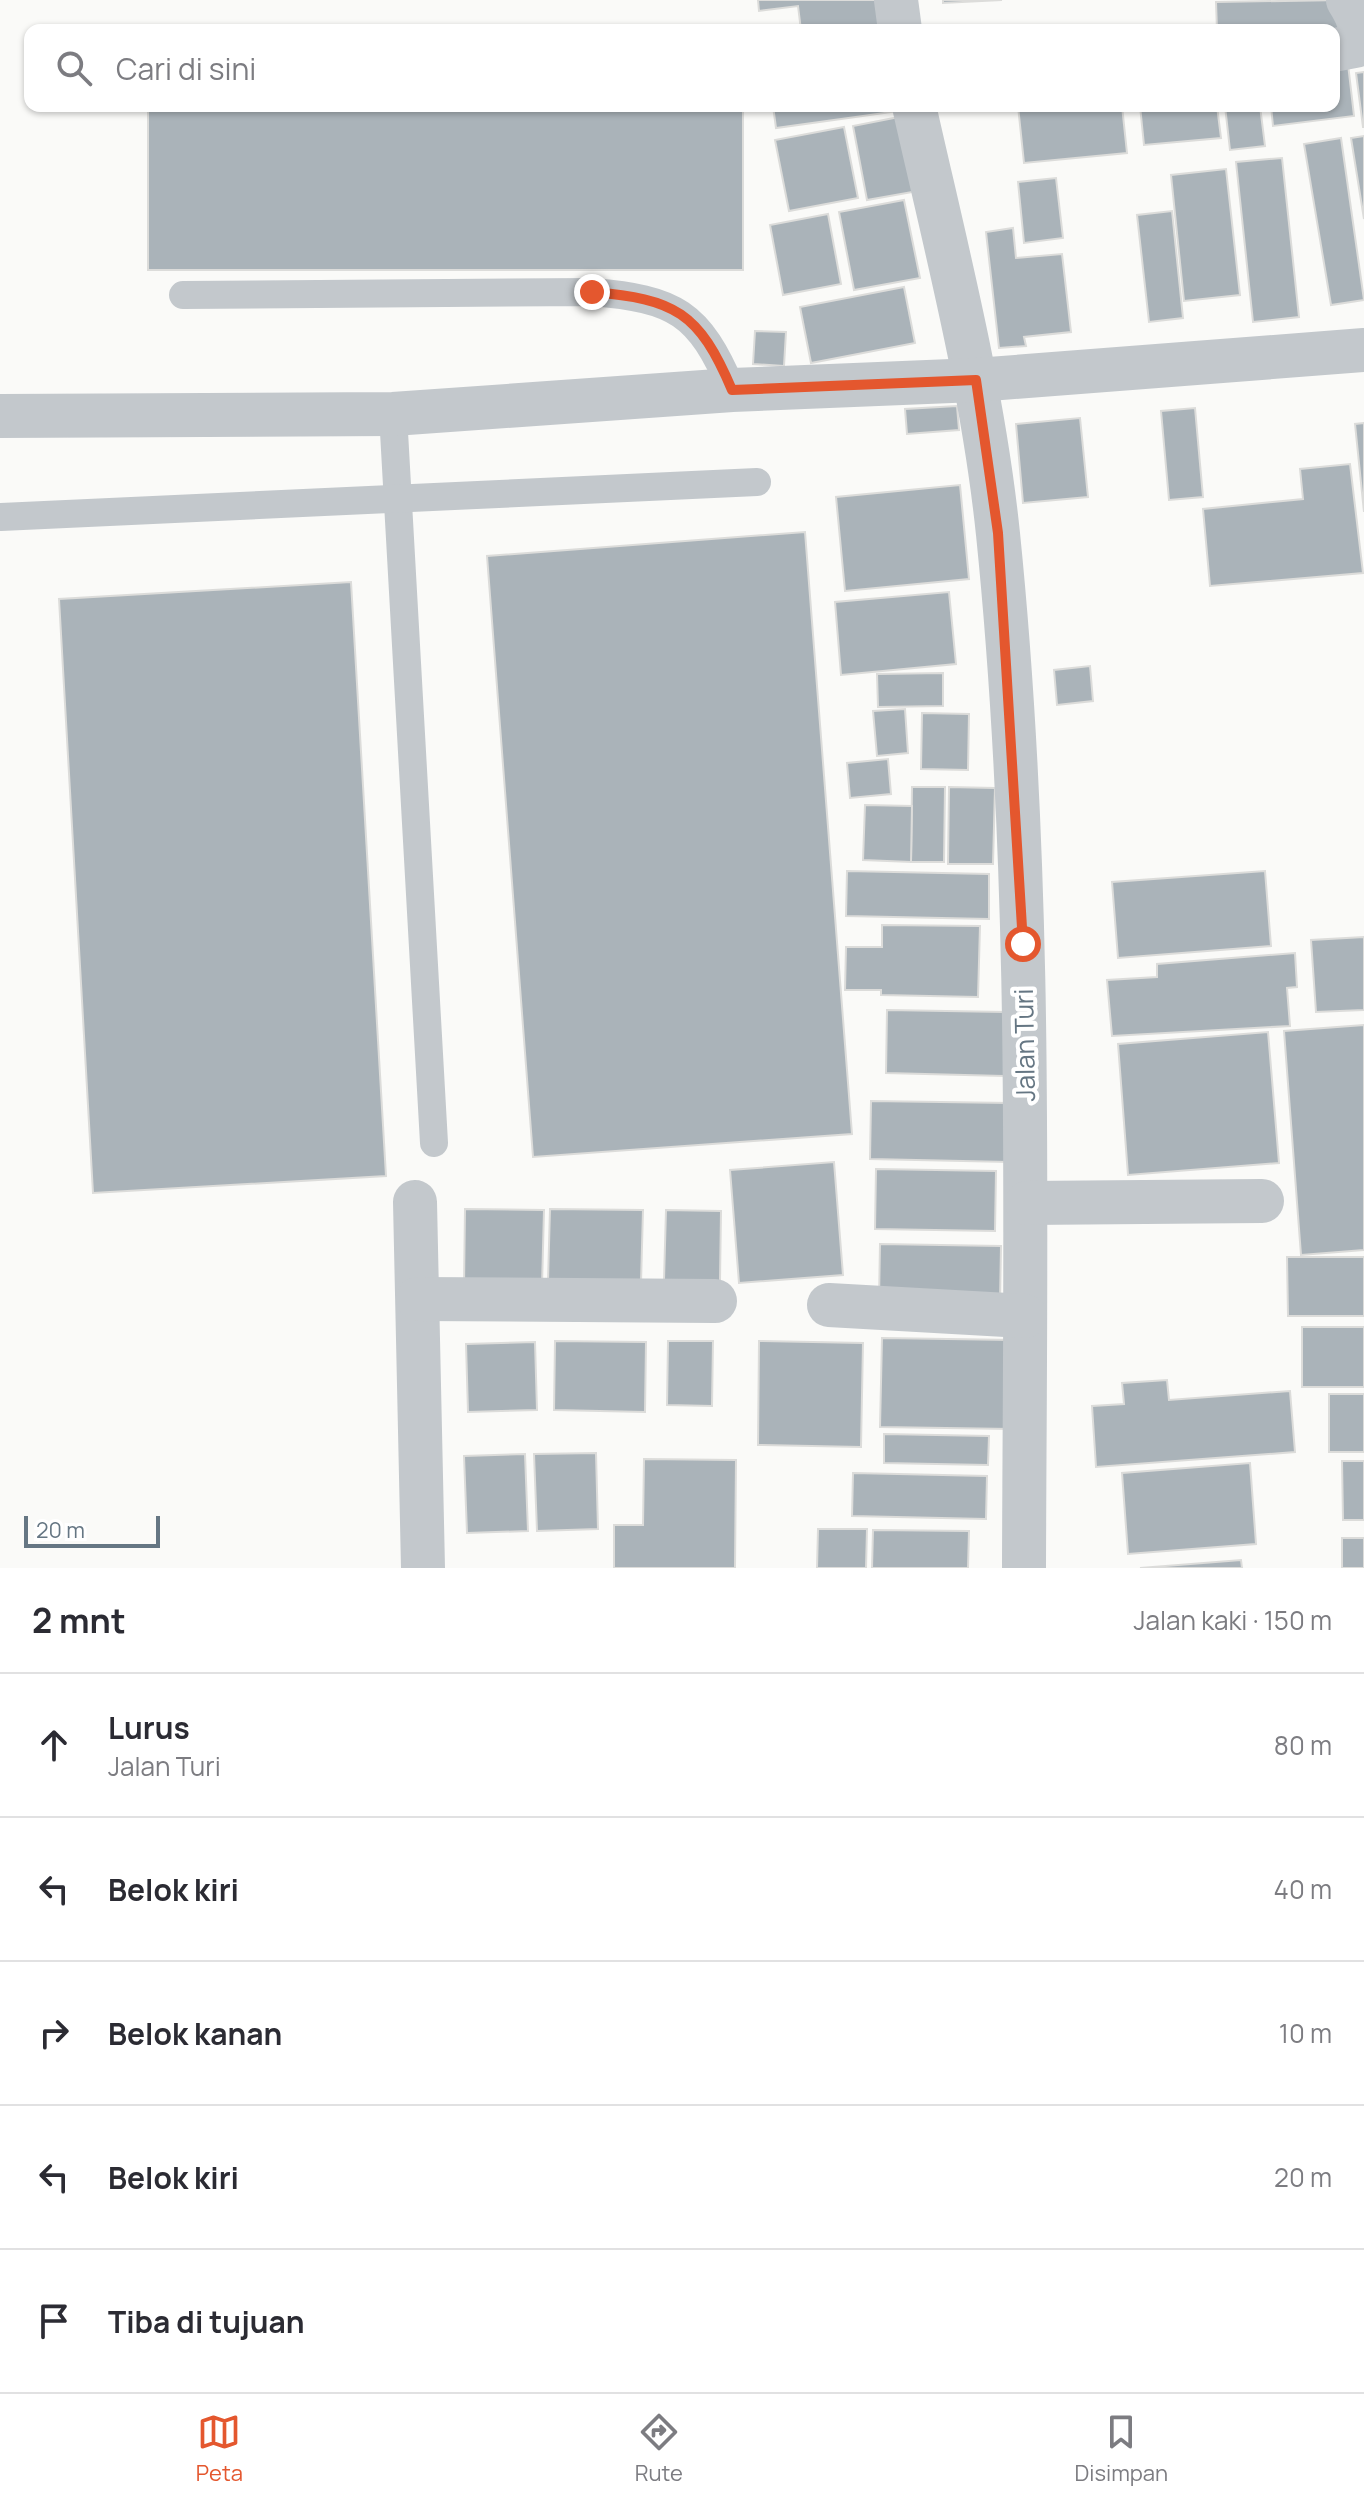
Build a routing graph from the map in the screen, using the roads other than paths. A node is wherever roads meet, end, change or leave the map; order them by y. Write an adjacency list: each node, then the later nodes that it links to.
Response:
1 (896, 0): 3 (street)
2 (1348, 0): 4 (street)
3 (899, 24)
4 (1340, 49)
5 (915, 112): 8 (street, Jalan Turi)
6 (183, 295): 9 (lane)
7 (1364, 350): 8 (street)
8 (976, 380): 9 (street); 18 (street, Jalan Turi)
9 (732, 390): 10 (street)
10 (393, 414): 11 (street); 13 (lane)
11 (0, 416)
12 (757, 482): 13 (lane)
13 (397, 499): 14 (lane); 15 (lane)
14 (1, 517)
15 (434, 1143)
16 (1262, 1201): 18 (street)
17 (415, 1202): 19 (street)
18 (1027, 1203): 22 (street, Jalan Turi)
19 (418, 1299): 20 (street); 23 (street)
20 (715, 1301)
21 (829, 1305): 22 (street)
22 (1025, 1316): 24 (street, Jalan Turi)
23 (423, 1568)
24 (1024, 1568)

